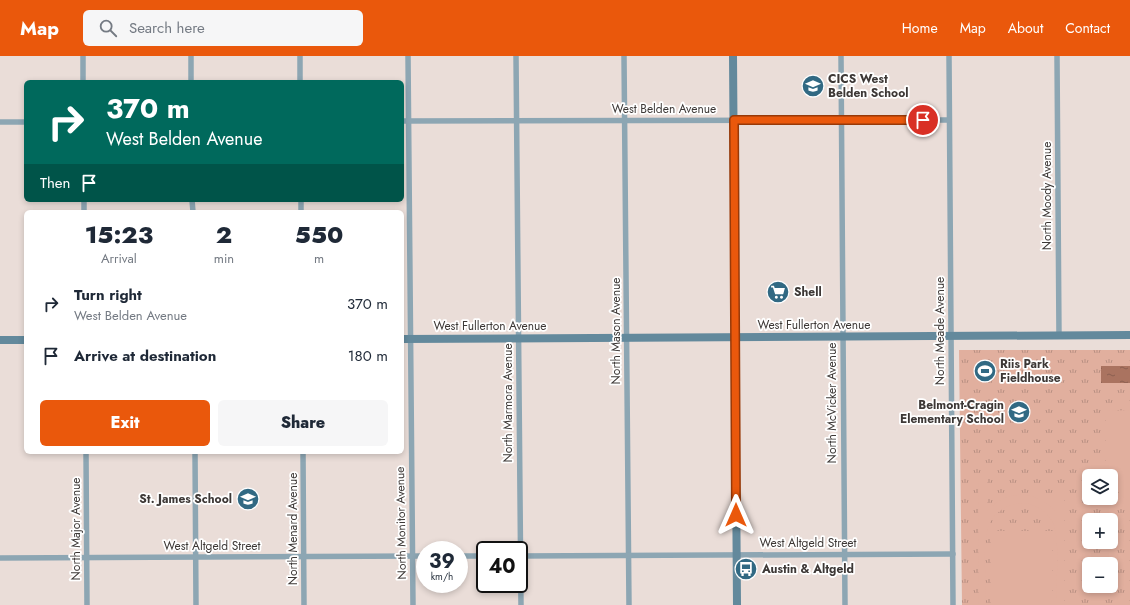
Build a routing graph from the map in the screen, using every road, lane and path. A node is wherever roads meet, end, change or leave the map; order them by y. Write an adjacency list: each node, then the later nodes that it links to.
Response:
1 (83, 56): 11 (street)
2 (191, 56): 12 (street)
3 (300, 56): 13 (street)
4 (408, 56): 18 (street, North Monitor Avenue)
5 (516, 56): 19 (street, North Marmora Avenue)
6 (624, 56): 14 (street, North Mason Avenue)
7 (733, 56): 15 (main road)
8 (841, 56): 16 (street, North McVicker Avenue)
9 (949, 56): 17 (street, North Meade Avenue)
10 (1057, 56): 24 (street, North Moody Avenue)
11 (83, 80)
12 (191, 80)
13 (300, 80)
14 (625, 120): 15 (street, West Belden Avenue); 19 (street, West Belden Avenue); 25 (street, North Mason Avenue)
15 (734, 120): 16 (street, West Belden Avenue); 26 (main road)
16 (841, 120): 17 (street, West Belden Avenue); 27 (street, North McVicker Avenue)
17 (949, 120): 23 (street, North Meade Avenue)
18 (405, 121): 19 (street, West Belden Avenue); 29 (street, North Monitor Avenue)
19 (516, 121): 28 (street, North Marmora Avenue)
20 (0, 122): 21 (street)
21 (24, 122)
22 (1130, 335): 24 (main road, West Fullerton Avenue)
23 (951, 336): 24 (main road, West Fullerton Avenue); 27 (main road, West Fullerton Avenue); 37 (street, North Meade Avenue)
24 (1059, 336)
25 (627, 337): 26 (main road, West Fullerton Avenue); 28 (main road, West Fullerton Avenue); 38 (street, North Mason Avenue)
26 (735, 337): 27 (main road, West Fullerton Avenue); 39 (main road)
27 (843, 337): 36 (street, North McVicker Avenue)
28 (518, 338): 29 (main road, West Fullerton Avenue); 35 (street, North Marmora Avenue)
29 (406, 339): 41 (street, North Monitor Avenue)
30 (0, 340): 31 (main road)
31 (24, 340)
32 (86, 454): 44 (street, North Major Avenue)
33 (195, 454): 45 (street)
34 (303, 454): 40 (street, North Menard Avenue)
35 (520, 541)
36 (845, 554): 37 (street, West Altgeld Street); 39 (street, West Altgeld Street); 55 (street, North McVicker Avenue)
37 (953, 554): 56 (street, North Meade Avenue)
38 (628, 555): 39 (street, West Altgeld Street); 43 (street, West Altgeld Street); 53 (street, North Mason Avenue)
39 (737, 555): 54 (main road)
40 (304, 556): 41 (street, West Altgeld Street); 45 (street, West Altgeld Street); 50 (street, North Menard Avenue)
41 (412, 556): 42 (street, West Altgeld Street); 51 (street, North Monitor Avenue)
42 (416, 556)
43 (528, 556)
44 (87, 557): 45 (street, West Altgeld Street); 46 (street, West Altgeld Street); 48 (street, North Major Avenue)
45 (196, 557): 49 (street)
46 (0, 558)
47 (520, 593): 52 (street, North Marmora Avenue)
48 (87, 605)
49 (196, 605)
50 (304, 605)
51 (413, 605)
52 (520, 605)
53 (629, 605)
54 (737, 605)
55 (845, 605)
56 (953, 605)

